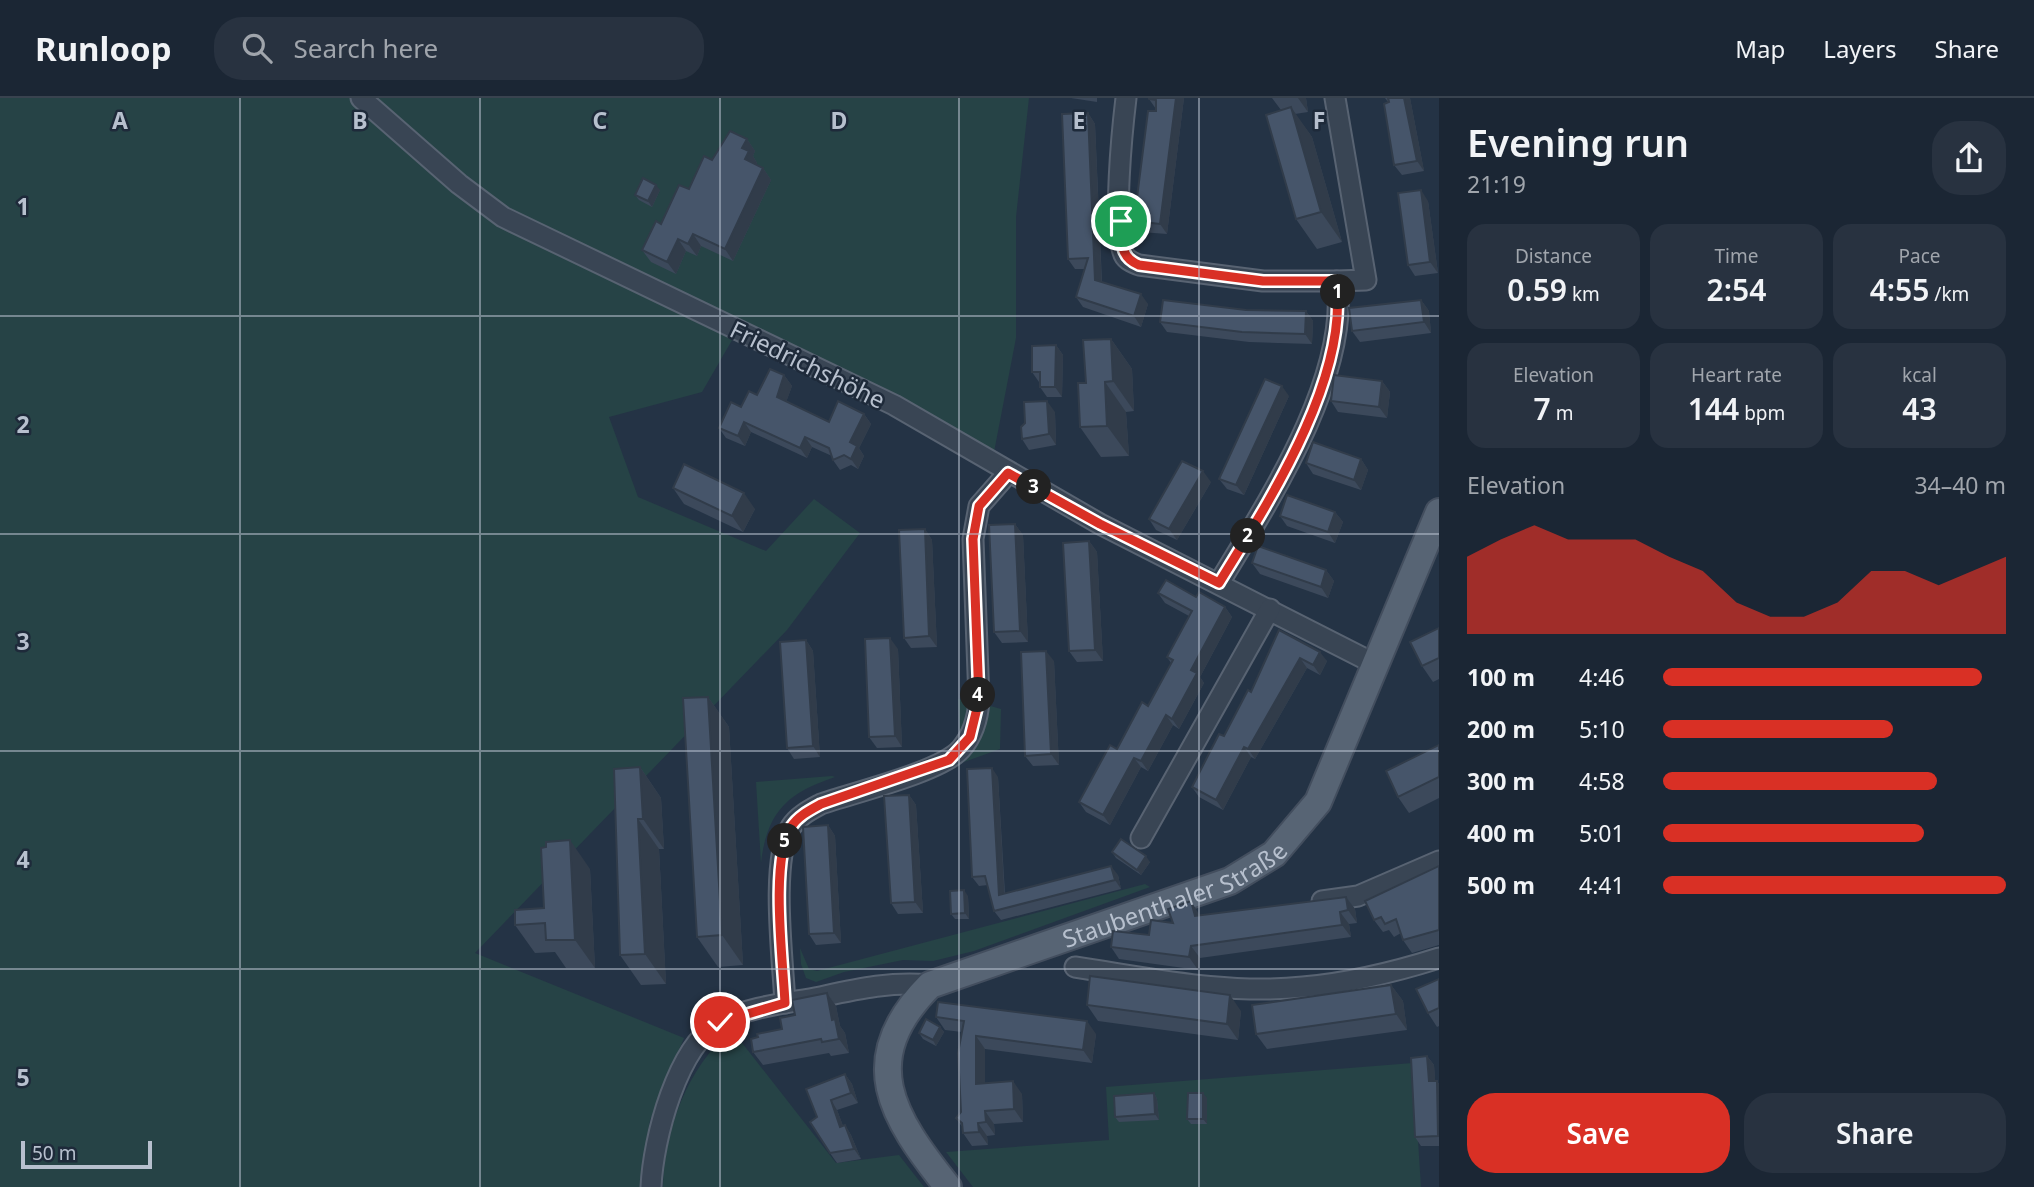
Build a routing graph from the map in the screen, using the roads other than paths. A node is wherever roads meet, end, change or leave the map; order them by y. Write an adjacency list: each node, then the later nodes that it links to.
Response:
1 (361, 98): 5 (street, Friedrichshöhe)
2 (1126, 98): 4 (street)
3 (1335, 98): 4 (street)
4 (1336, 281): 7 (street)
5 (1008, 473): 7 (street, Friedrichshöhe); 16 (street)
6 (1438, 517): 9 (main road, Staubenthaler Straße)
7 (1219, 583): 8 (street, Friedrichshöhe)
8 (1270, 609): 9 (street, Friedrichshöhe); 10 (street)
9 (1375, 664): 15 (main road, Staubenthaler Straße)
10 (1141, 838)
11 (1439, 861): 12 (street)
12 (1302, 904)
13 (1439, 958): 14 (street)
14 (1075, 967)
15 (930, 985): 16 (street); 18 (main road, Staubenthaler Straße)
16 (785, 1003): 17 (street)
17 (651, 1187)
18 (947, 1187)

